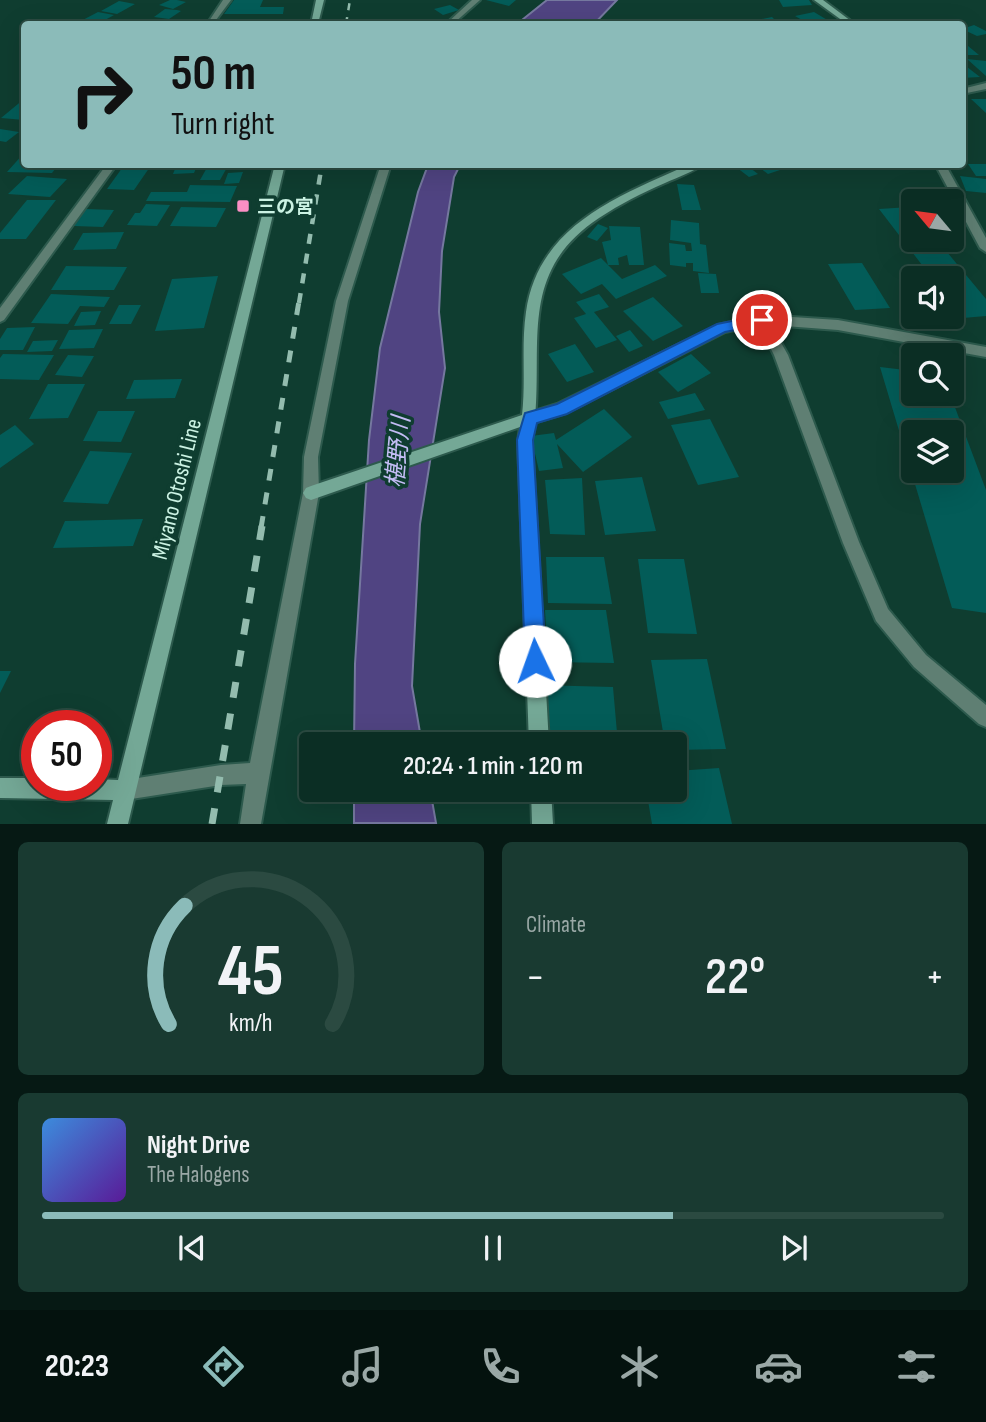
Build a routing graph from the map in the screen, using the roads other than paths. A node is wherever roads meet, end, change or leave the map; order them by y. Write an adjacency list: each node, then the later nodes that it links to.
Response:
1 (227, 0): 5 (street)
2 (320, 0): 6 (main road)
3 (476, 0): 7 (street)
4 (818, 0): 8 (main road)
5 (212, 21)
6 (315, 21)
7 (452, 21)
8 (847, 21)
9 (986, 86): 10 (street)
10 (966, 91)
11 (109, 168): 17 (street)
12 (279, 168): 26 (main road, Miyano Otoshi Line)
13 (385, 168): 21 (street)
14 (690, 168): 20 (main road)
15 (942, 168): 16 (street)
16 (986, 248)
17 (0, 317)
18 (762, 320): 19 (street); 20 (street); 22 (street)
19 (986, 352)
20 (530, 418): 21 (main road); 23 (main road)
21 (311, 493): 24 (street)
22 (986, 717)
23 (538, 732)
24 (258, 773): 26 (street); 29 (street)
25 (0, 788): 26 (main road)
26 (125, 790): 28 (main road, Miyano Otoshi Line)
27 (541, 802): 30 (main road)
28 (117, 824)
29 (250, 824)
30 (542, 824)

